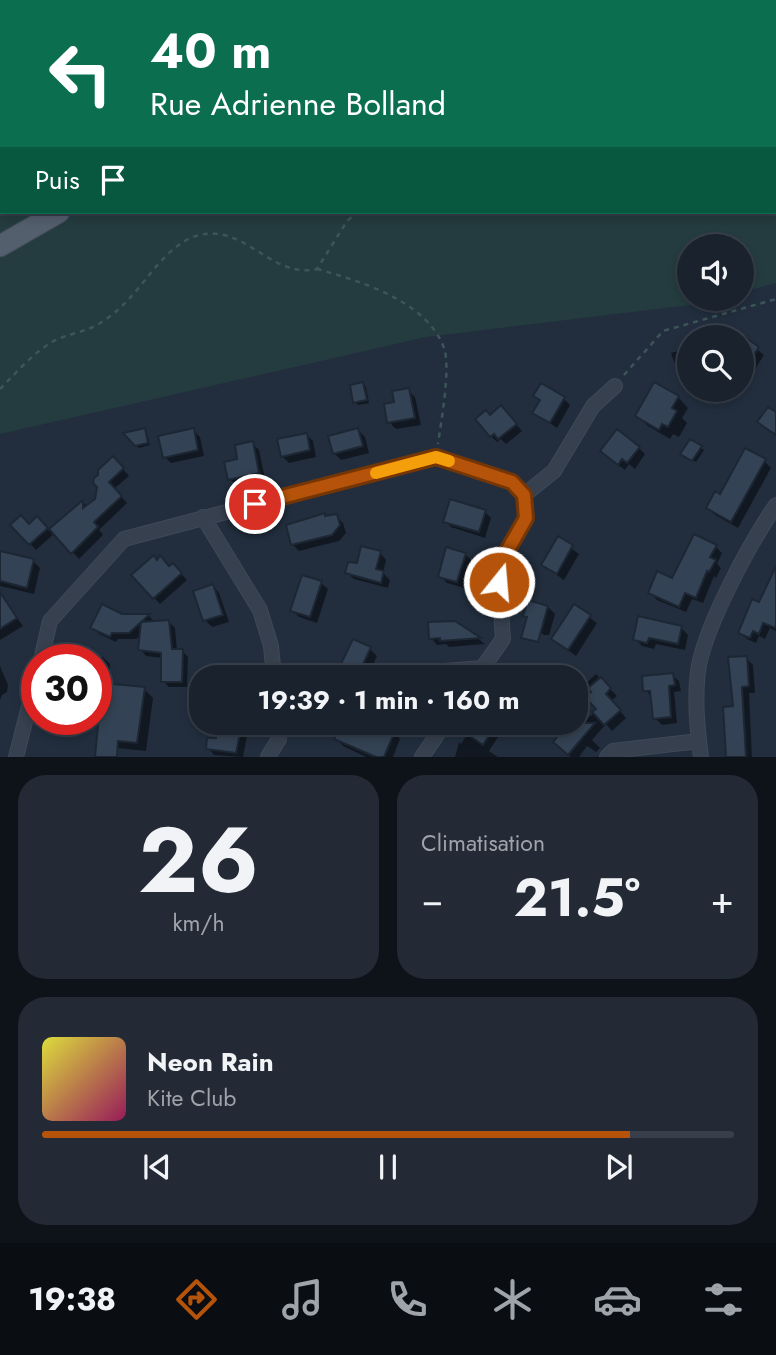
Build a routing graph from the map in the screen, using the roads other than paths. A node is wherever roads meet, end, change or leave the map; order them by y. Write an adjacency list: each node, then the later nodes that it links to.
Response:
1 (56, 214): 2 (main road)
2 (0, 247)
3 (615, 386): 4 (street)
4 (524, 495): 6 (street); 11 (street)
5 (776, 505): 7 (street)
6 (203, 517): 9 (street); 10 (street)
7 (761, 527): 8 (street); 15 (street)
8 (776, 534)
9 (45, 644)
10 (273, 665)
11 (485, 665)
12 (22, 735): 16 (street)
13 (279, 735): 17 (street)
14 (434, 735): 18 (street)
15 (699, 741): 19 (street); 20 (street)
16 (16, 757)
17 (268, 757)
18 (422, 757)
19 (607, 757)
20 (701, 757)

